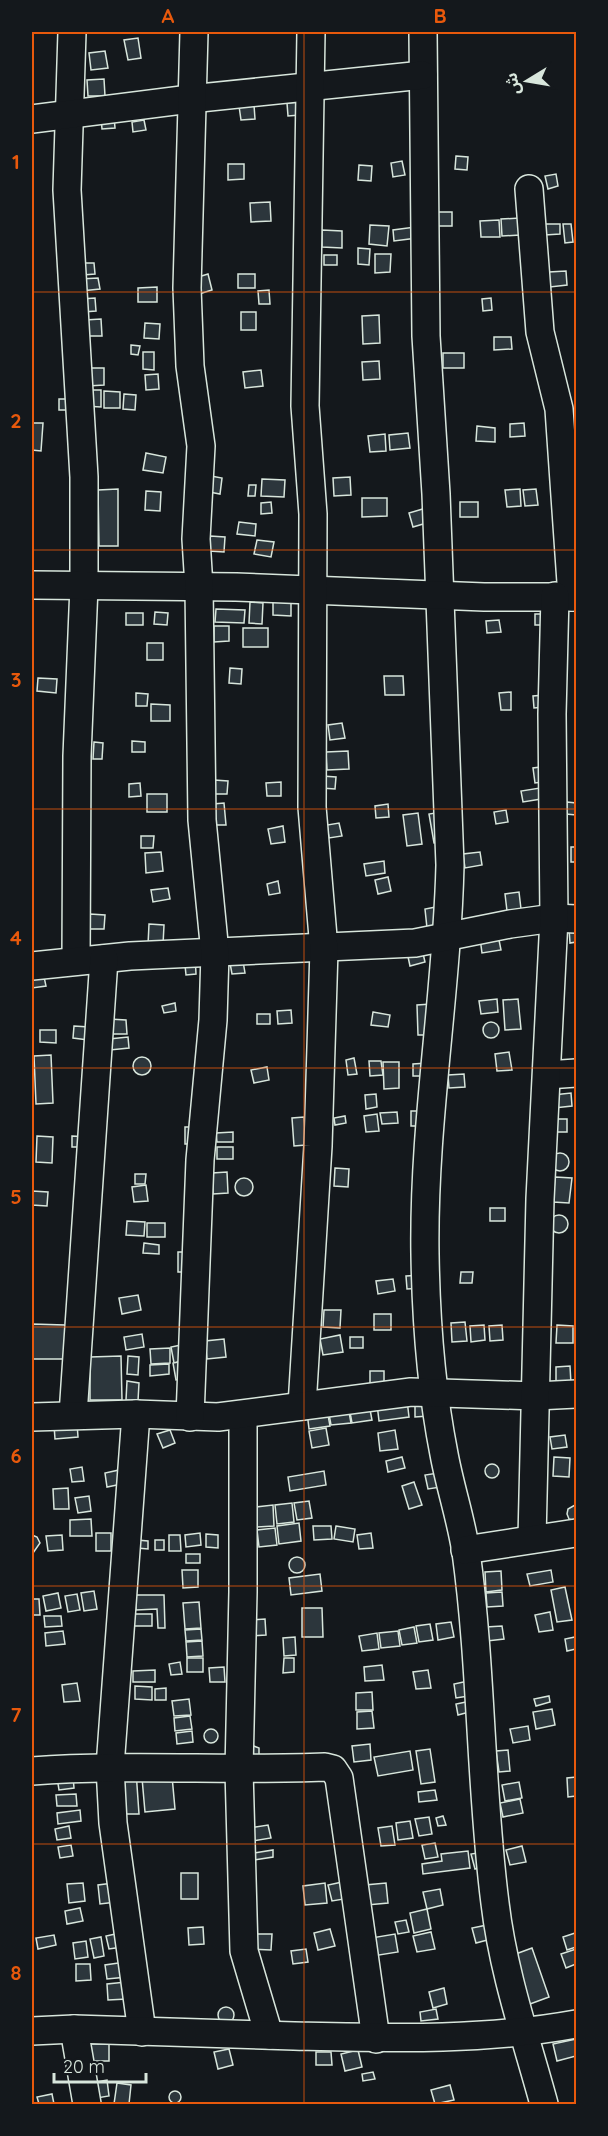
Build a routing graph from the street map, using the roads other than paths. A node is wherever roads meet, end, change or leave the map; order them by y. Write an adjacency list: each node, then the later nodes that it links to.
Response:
1 (72, 32): 8 (street)
2 (194, 32): 7 (street)
3 (311, 32): 6 (street)
4 (423, 32): 5 (street)
5 (423, 75): 6 (street); 15 (street)
6 (310, 89): 7 (street); 14 (street)
7 (190, 99): 8 (street); 13 (street)
8 (71, 115): 9 (street); 12 (street)
9 (32, 119)
10 (529, 189): 16 (street)
11 (32, 585): 12 (street)
12 (84, 585): 13 (street); 22 (street)
13 (199, 587): 14 (street); 20 (street)
14 (314, 591): 15 (street); 19 (street)
15 (438, 596): 16 (street); 18 (street)
16 (568, 597): 17 (street)
17 (565, 919): 18 (street); 25 (street)
18 (446, 937): 19 (street); 26 (street)
19 (324, 948): 20 (street); 29 (street)
20 (215, 953): 21 (street); 34 (street)
21 (104, 959): 22 (street); 32 (street)
22 (76, 961): 23 (street)
23 (32, 966)
24 (576, 1073): 25 (street)
25 (546, 1075): 28 (street)
26 (433, 1393): 28 (street); 29 (street); 37 (street)
27 (576, 1394): 28 (street)
28 (536, 1396): 36 (street)
29 (302, 1406): 31 (street)
30 (136, 1414): 32 (street); 34 (street); 38 (street)
31 (243, 1414): 34 (street); 39 (street)
32 (73, 1415): 33 (street)
33 (32, 1417)
34 (190, 1417)
35 (576, 1533): 36 (street)
36 (532, 1539): 37 (street)
37 (465, 1550): 45 (street)
38 (110, 1767): 39 (street); 40 (street); 44 (street)
39 (239, 1770): 46 (street); 47 (street)
40 (32, 1772)
41 (576, 2024): 45 (street)
42 (74, 2029): 43 (street); 44 (street); 48 (street)
43 (32, 2031)
44 (142, 2032): 46 (street)
45 (525, 2033): 47 (street); 49 (street)
46 (268, 2035): 47 (street)
47 (376, 2039)
48 (87, 2104)
49 (544, 2104)

